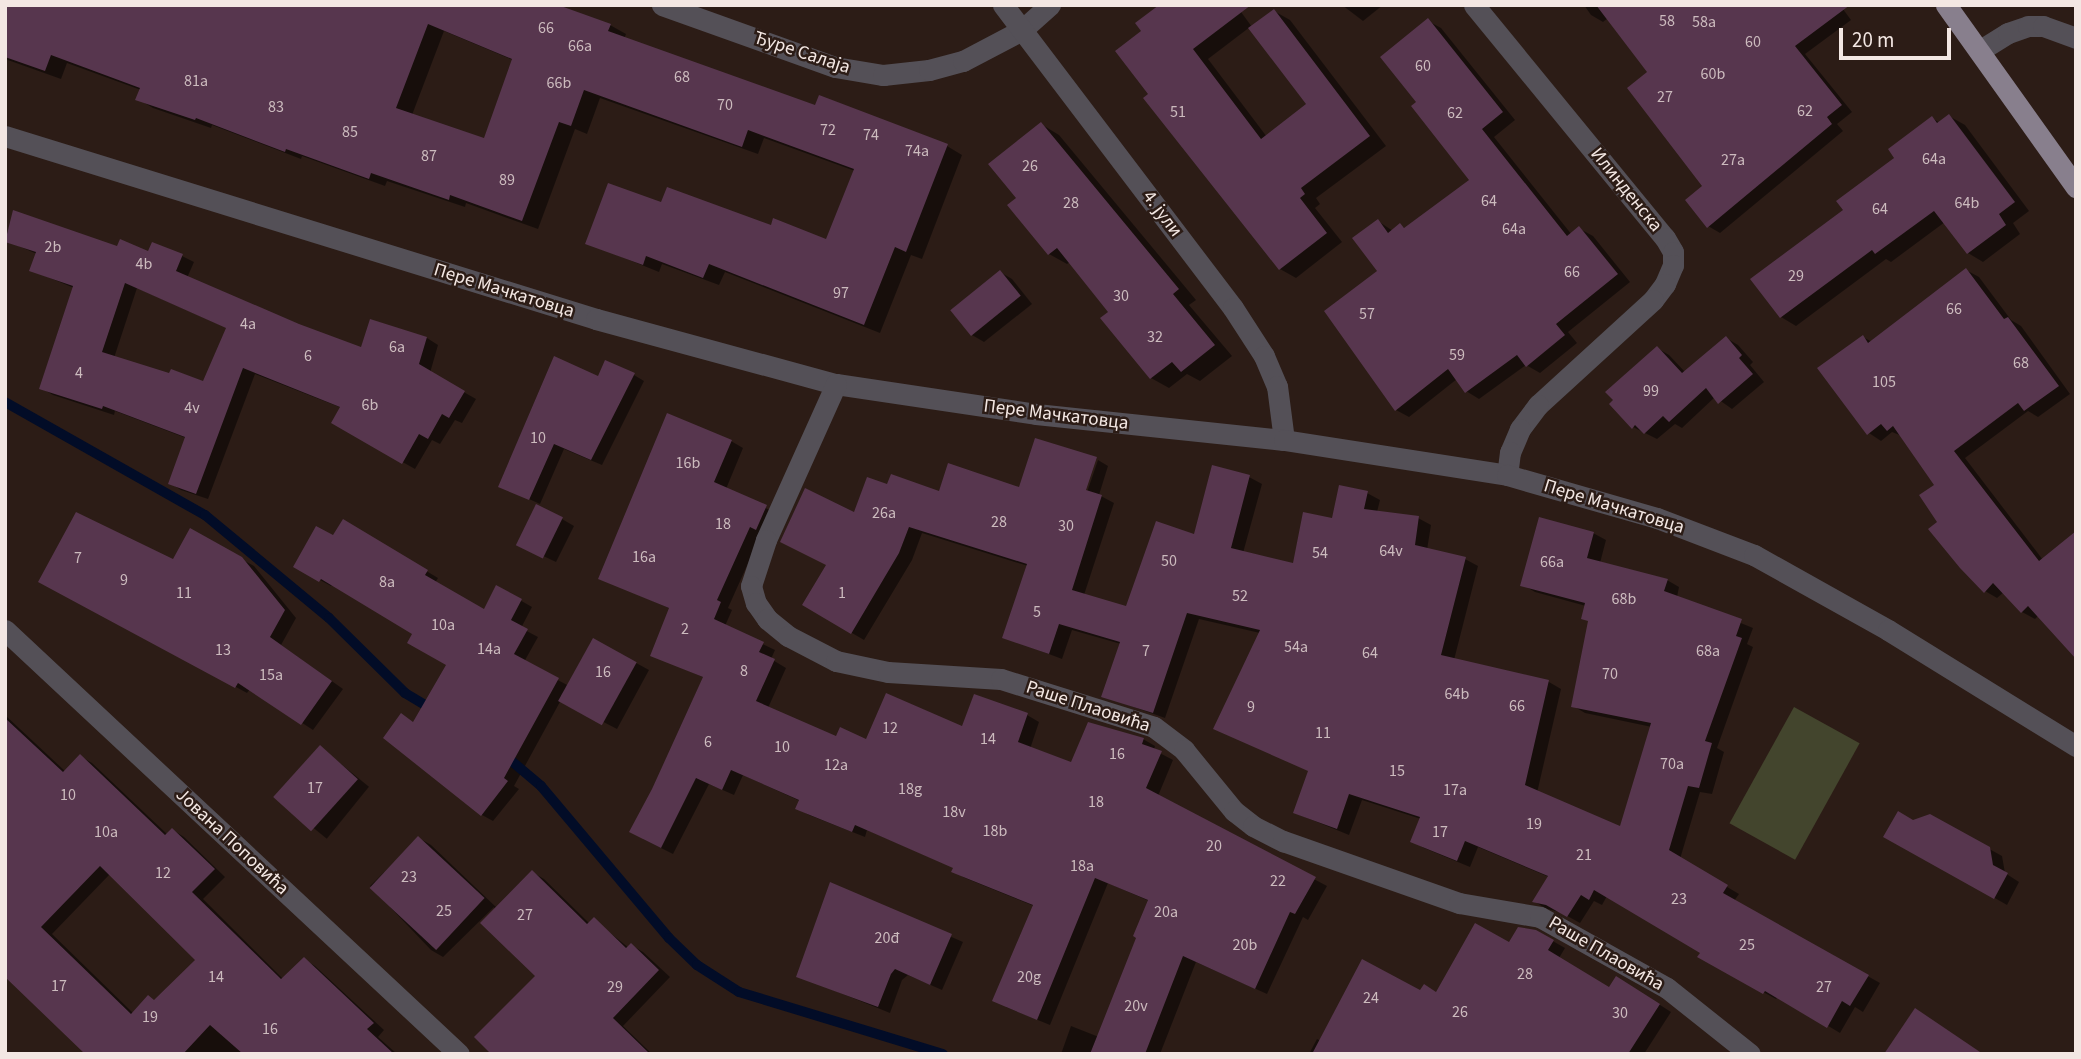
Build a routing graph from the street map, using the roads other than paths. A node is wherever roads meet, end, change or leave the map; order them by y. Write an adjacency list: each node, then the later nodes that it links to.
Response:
1 (662, 5): 6 (street, Ђуре Салаја)
2 (1003, 5): 6 (street, 4. јули)
3 (1050, 5): 6 (street, Ђуре Салаја)
4 (1474, 5): 13 (street, Илинденска)
5 (1947, 5): 8 (main road)
6 (1022, 30): 12 (street, 4. јули)
7 (2076, 38): 8 (street)
8 (1979, 51): 10 (main road)
9 (5, 136): 11 (street, Пере Мачкатовца)
10 (2076, 187)
11 (836, 384): 12 (street, Пере Мачкатовца); 17 (street, Раше Плаовића)
12 (1284, 440): 13 (street, Пере Мачкатовца)
13 (1507, 475): 15 (street, Пере Мачкатовца)
14 (5, 630): 16 (street, Јована Поповића)
15 (2076, 746)
16 (459, 1054)
17 (1750, 1054)

